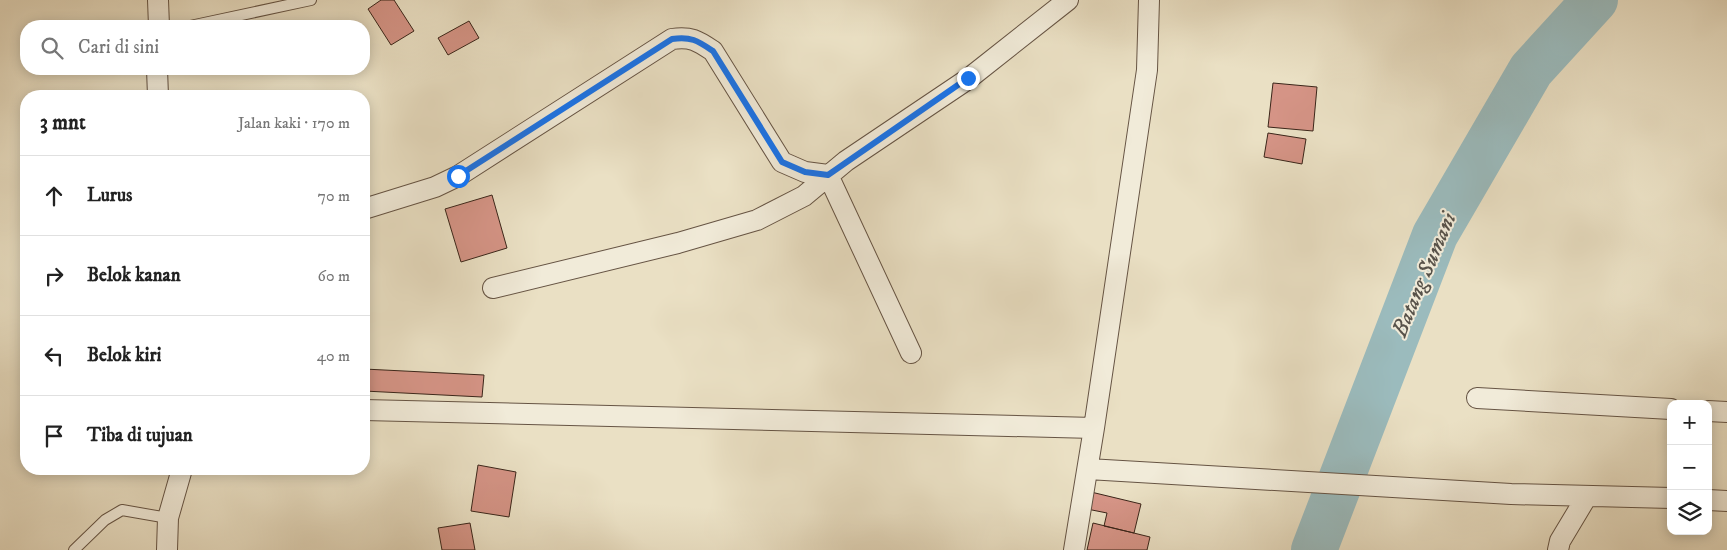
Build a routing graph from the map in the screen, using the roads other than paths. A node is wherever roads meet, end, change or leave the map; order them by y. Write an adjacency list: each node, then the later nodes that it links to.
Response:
1 (158, 0): 5 (street)
2 (311, 0): 6 (lane)
3 (1068, 0): 9 (street)
4 (1148, 0): 18 (street)
5 (158, 20)
6 (218, 20)
7 (157, 75): 8 (street)
8 (158, 90)
9 (828, 175): 10 (street); 11 (street); 12 (street)
10 (370, 207)
11 (493, 288)
12 (912, 353)
13 (1477, 398): 14 (street)
14 (1667, 409)
15 (370, 410): 18 (street)
16 (1712, 411): 17 (street)
17 (1727, 412)
18 (1094, 428): 19 (street)
19 (1088, 469): 21 (street); 28 (street)
20 (180, 475): 25 (street)
21 (1588, 496): 22 (street); 29 (street)
22 (1667, 498)
23 (1712, 500): 24 (street)
24 (1727, 501)
25 (168, 518): 26 (lane); 27 (street)
26 (74, 550)
27 (167, 550)
28 (1074, 550)
29 (1558, 550)

